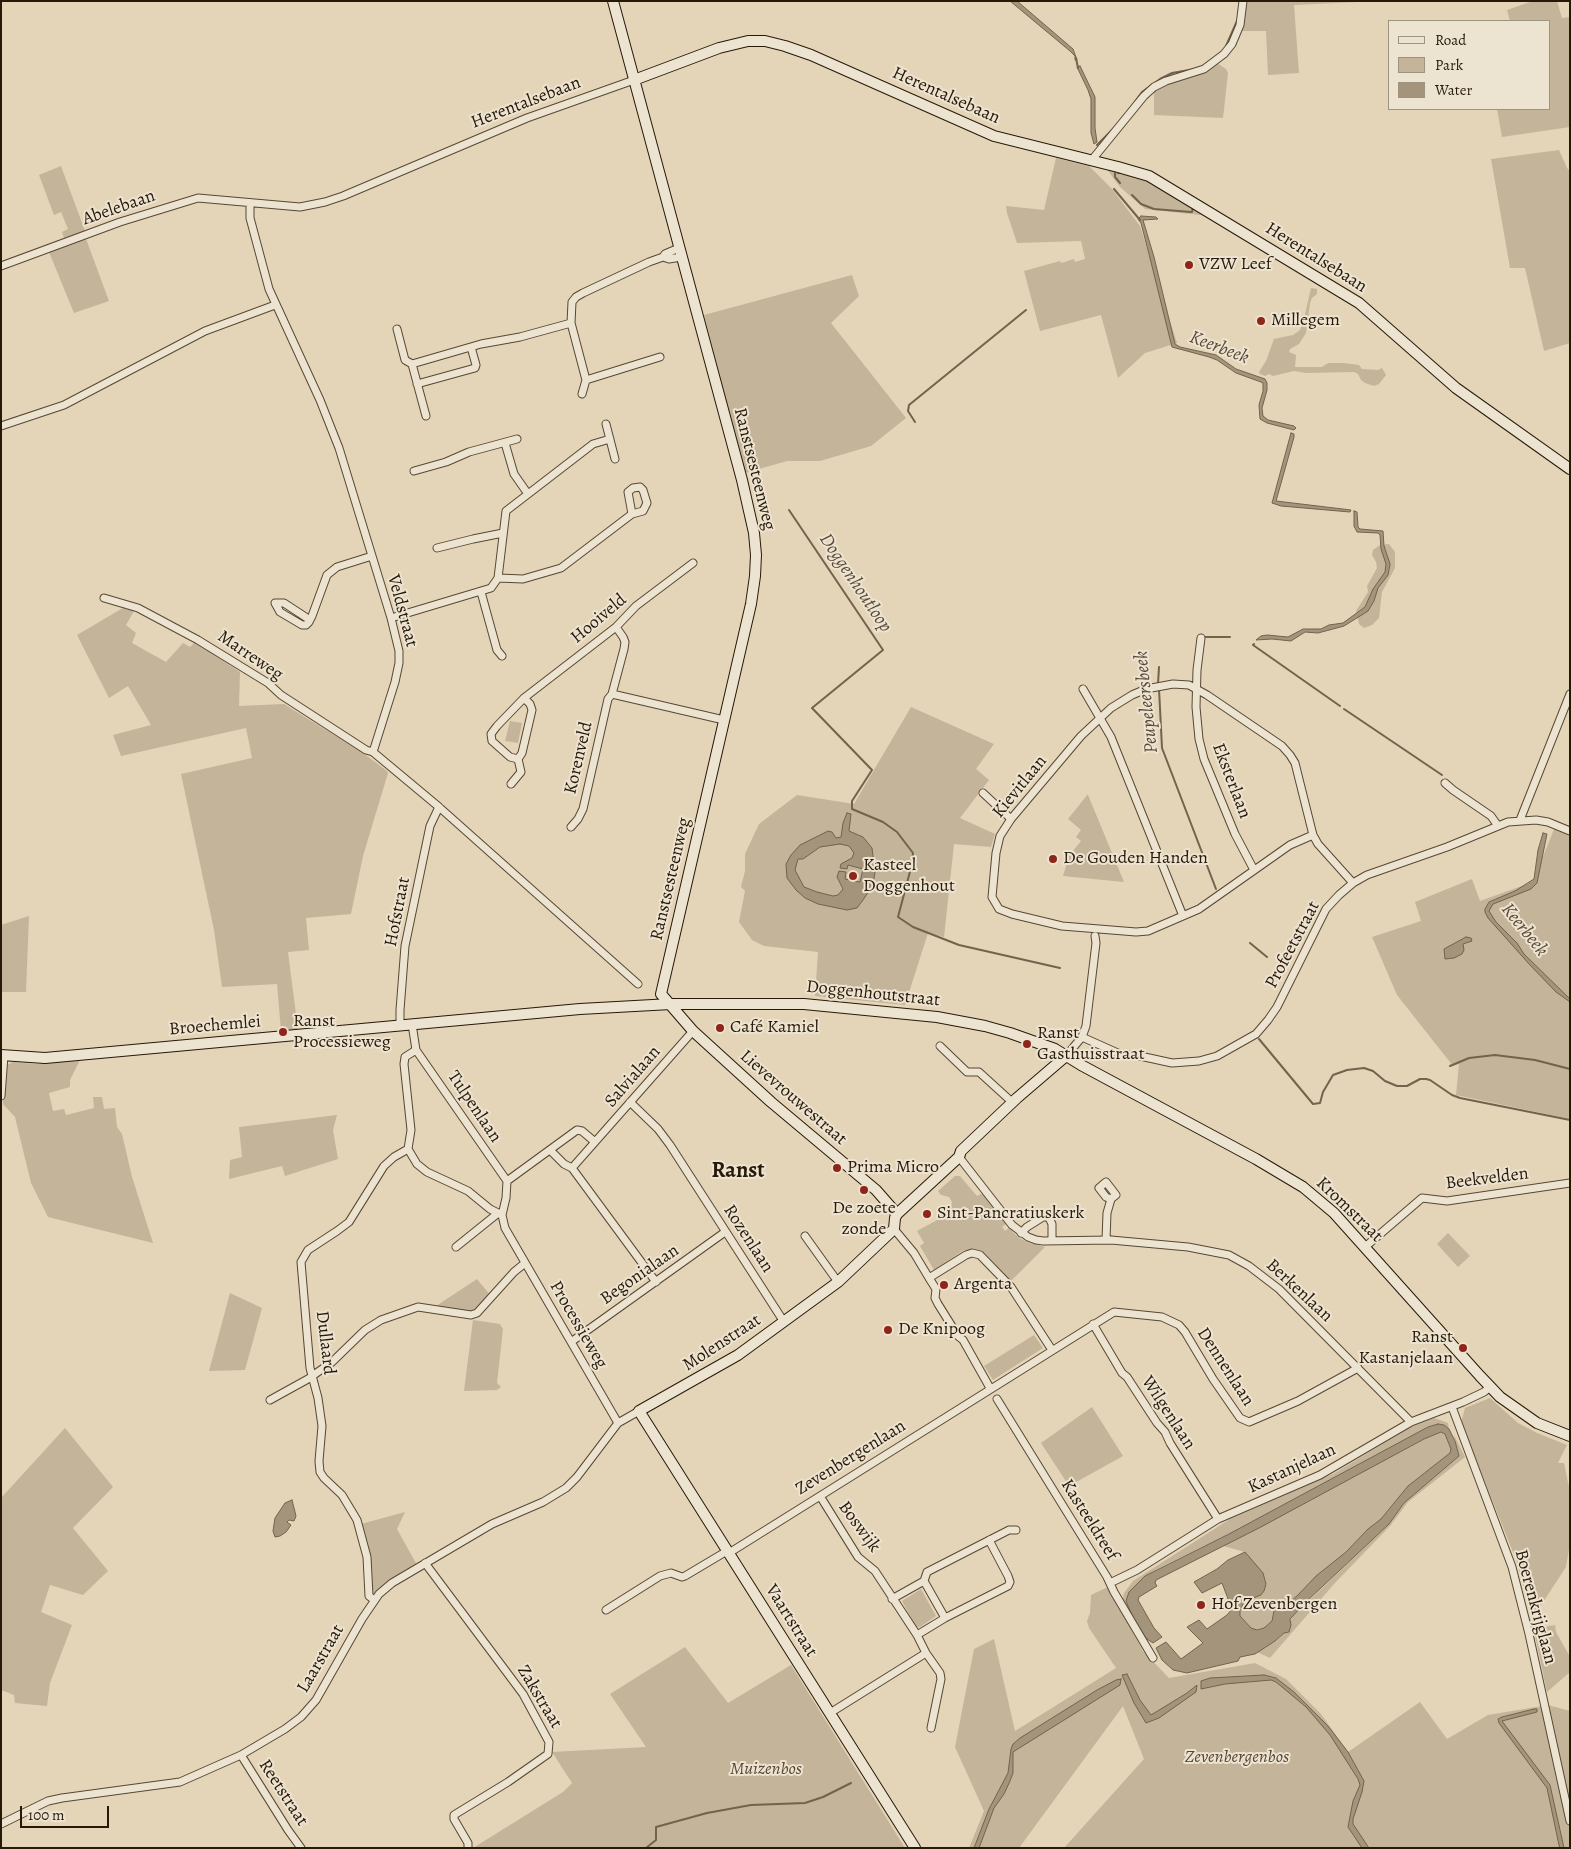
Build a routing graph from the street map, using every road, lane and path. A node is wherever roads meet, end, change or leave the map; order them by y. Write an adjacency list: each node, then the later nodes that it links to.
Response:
1 (613, 1): 3 (street, Ranstsesteenweg)
2 (1243, 1): 4 (street)
3 (634, 80): 4 (street, Herentalsebaan); 5 (street, Herentalsebaan); 6 (street, Ranstsesteenweg)
4 (1091, 161): 24 (street, Herentalsebaan)
5 (250, 204): 7 (street, Abelebaan); 8 (street, Veldstraat)
6 (680, 252): 9 (street); 46 (street, Ranstsesteenweg)
7 (1, 266)
8 (275, 305): 19 (street); 30 (street, Veldstraat)
9 (571, 324): 11 (street); 14 (street)
10 (397, 329): 13 (street)
11 (471, 347): 13 (street); 15 (street)
12 (660, 357): 14 (street)
13 (412, 364): 15 (street)
14 (586, 380): 16 (street)
15 (417, 384): 17 (street)
16 (582, 394)
17 (426, 416)
18 (606, 424): 20 (street)
19 (1, 426)
20 (610, 438): 23 (street); 26 (street)
21 (517, 439): 22 (street)
22 (505, 443): 25 (street); 26 (street)
23 (615, 459)
24 (1570, 469)
25 (414, 471)
26 (528, 494): 28 (street)
27 (632, 514): 32 (street)
28 (503, 533): 29 (street); 32 (street)
29 (437, 548)
30 (372, 556): 35 (street, Veldstraat); 36 (street)
31 (693, 563): 37 (street, Hooiveld)
32 (498, 578): 33 (street)
33 (481, 592): 35 (street); 39 (street)
34 (104, 598): 47 (street, Marreweg)
35 (391, 618): 47 (street, Veldstraat)
36 (310, 620): 36 (street)
37 (616, 627): 42 (street, Korenveld); 44 (street, Hooiveld)
38 (1201, 638): 40 (street, Eksterlaan)
39 (502, 656)
40 (1197, 688): 45 (street, Kievitlaan); 58 (street); 59 (street, Eksterlaan)
41 (1083, 689): 45 (street)
42 (612, 694): 46 (street); 56 (street, Korenveld)
43 (1570, 694): 54 (street)
44 (524, 698): 48 (street); 48 (street, Hooiveld)
45 (1101, 717): 53 (street, Kievitlaan); 61 (street)
46 (724, 720): 64 (street, Ranstsesteenweg)
47 (373, 752): 52 (street)
48 (518, 759): 50 (street)
49 (1445, 783): 55 (street)
50 (511, 784)
51 (983, 793): 53 (street)
52 (438, 807): 63 (street); 68 (street, Hofstraat)
53 (1011, 819): 62 (street, Kievitlaan)
54 (1520, 820): 55 (street, Profeetstraat); 57 (street, Profeetstraat)
55 (1498, 826): 60 (street, Profeetstraat)
56 (571, 827)
57 (1570, 831)
58 (1313, 835): 59 (street, Kievitlaan); 60 (street)
59 (1254, 870): 61 (street, Kievitlaan)
60 (1353, 883): 70 (street, Profeetstraat)
61 (1183, 916): 62 (street, Kievitlaan)
62 (1095, 933): 70 (street)
63 (638, 984)
64 (670, 1004): 65 (street, Doggenhoutstraat); 66 (street, Lievevrouwestraat); 67 (street, Broechemlei)
65 (694, 1004): 66 (street); 74 (street, Doggenhoutstraat)
66 (684, 1020): 69 (street, Lievevrouwestraat)
67 (412, 1024): 68 (street, Broechemlei); 72 (street)
68 (400, 1025): 73 (street, Broechemlei)
69 (693, 1031): 76 (street, Salvialaan); 87 (street, Lievevrouwestraat)
70 (1082, 1037): 74 (street)
71 (940, 1046): 77 (street)
72 (416, 1050): 79 (street); 83 (street, Tulpenlaan)
73 (3, 1055): 75 (street)
74 (1066, 1056): 77 (street); 95 (street, Kromstraat)
75 (1, 1096)
76 (630, 1102): 78 (street, Salvialaan); 89 (street, Rozenlaan)
77 (1012, 1102): 81 (street)
78 (595, 1142): 80 (street); 82 (street, Salvialaan)
79 (408, 1149): 86 (street); 105 (street, Dullaard)
80 (550, 1150): 82 (street); 83 (street)
81 (959, 1157): 87 (street); 90 (street, Berkenlaan)
82 (572, 1168): 98 (street)
83 (507, 1181): 86 (street)
84 (1570, 1183): 95 (street, Beekvelden)
85 (1112, 1199): 92 (street)
86 (500, 1214): 94 (street); 96 (street, Processieweg)
87 (898, 1214): 88 (street)
88 (894, 1230): 97 (street); 99 (street, Molenstraat)
89 (725, 1232): 98 (street, Begonialaan); 100 (street, Rozenlaan)
90 (1021, 1232): 93 (street, Berkenlaan); 93 (street)
91 (805, 1236): 99 (street)
92 (1106, 1240): 93 (street, Berkenlaan); 104 (street, Berkenlaan)
93 (1052, 1241)
94 (456, 1247)
95 (1365, 1247): 106 (street, Kromstraat)
96 (525, 1263): 102 (street, Processieweg); 105 (street)
97 (929, 1278): 103 (street); 107 (street)
98 (656, 1282): 102 (street, Begonialaan)
99 (838, 1282): 100 (street, Molenstraat)
100 (784, 1322): 111 (street, Molenstraat)
101 (1093, 1324): 103 (street, Dennenlaan); 104 (street, Dennenlaan); 116 (street, Wilgenlaan)
102 (571, 1342): 113 (street, Processieweg)
103 (1052, 1350): 107 (street, Dennenlaan)
104 (1358, 1368): 112 (street, Berkenlaan)
105 (313, 1375): 109 (street); 124 (street, Dullaard)
106 (1490, 1387): 110 (street, Kastanjelaan); 114 (street, Kromstraat)
107 (990, 1388): 115 (street, Zevenbergenlaan)
108 (997, 1399): 122 (street, Kasteeldreef)
109 (270, 1400)
110 (1452, 1406): 112 (street, Kastanjelaan); 133 (street, Boerenkrijglaan)
111 (639, 1411): 113 (street, Molenstraat); 119 (street, Vaartstraat)
112 (1410, 1422): 116 (street, Kastanjelaan)
113 (618, 1423): 120 (street, Laarstraat)
114 (1570, 1436)
115 (820, 1496): 119 (street, Zevenbergenlaan); 123 (street, Boswijk)
116 (1218, 1519): 122 (street, Kastanjelaan)
117 (1016, 1530): 118 (street)
118 (989, 1540): 121 (street); 126 (street)
119 (728, 1552): 125 (street, Zevenbergenlaan); 130 (street, Vaartstraat)
120 (425, 1563): 124 (street, Laarstraat); 136 (street, Zakstraat)
121 (924, 1581): 123 (street); 126 (street)
122 (1110, 1583): 129 (street, Kasteeldreef)
123 (892, 1599): 127 (street, Boswijk)
124 (374, 1600): 132 (street, Laarstraat)
125 (606, 1610)
126 (944, 1618): 127 (street)
127 (917, 1635): 128 (street, Boswijk)
128 (926, 1653): 130 (street); 131 (street, Boswijk)
129 (1152, 1658)
130 (830, 1713): 137 (street, Vaartstraat)
131 (931, 1728)
132 (241, 1755): 134 (street, Laarstraat); 135 (street, Reetstraat)
133 (1570, 1821)
134 (1, 1824)
135 (302, 1848)
136 (468, 1848)
137 (916, 1848)

